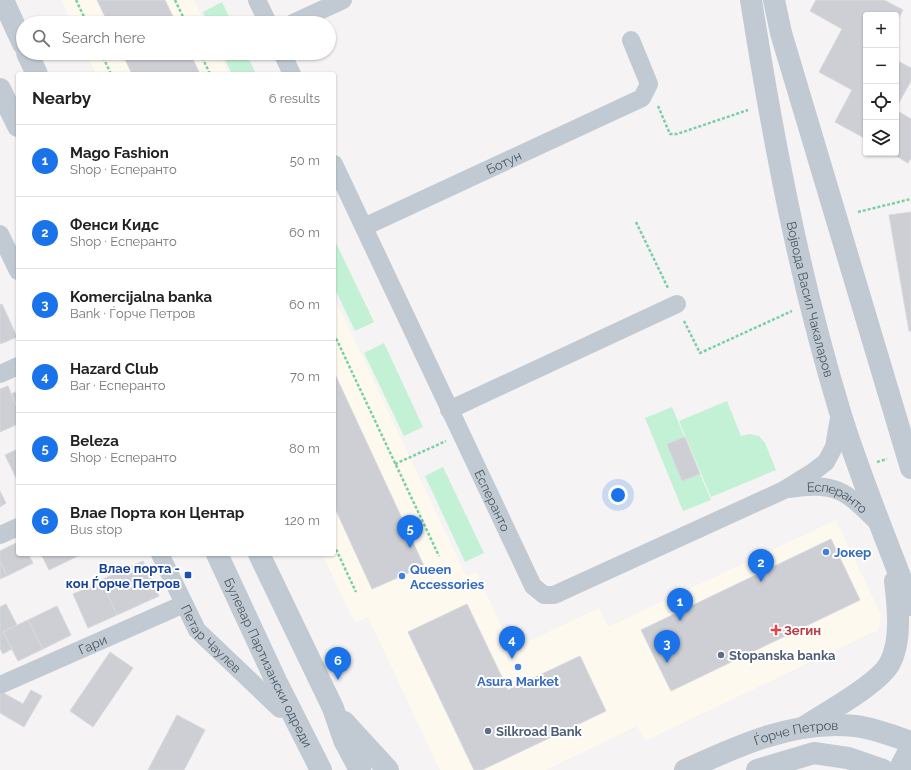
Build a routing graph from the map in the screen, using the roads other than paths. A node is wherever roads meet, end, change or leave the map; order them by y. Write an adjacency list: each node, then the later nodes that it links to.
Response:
1 (2, 0): 8 (street)
2 (257, 0): 6 (street)
3 (343, 0): 7 (street)
4 (751, 0): 24 (street, Војвода Васил Чакаларов)
5 (774, 0): 25 (street)
6 (265, 16)
7 (309, 16)
8 (16, 29)
9 (631, 40): 17 (street, Ботун)
10 (30, 60): 12 (street)
11 (285, 60): 13 (street)
12 (36, 72)
13 (291, 72)
14 (0, 89): 15 (street)
15 (16, 122)
16 (336, 168): 17 (street, Есперанто)
17 (364, 227): 23 (street, Есперанто)
18 (0, 234): 19 (street)
19 (16, 266)
20 (677, 304): 23 (street)
21 (16, 367): 22 (street)
22 (0, 374)
23 (449, 410): 26 (street, Есперанто)
24 (840, 410): 26 (street, Есперанто); 28 (street, Војвода Васил Чакаларов)
25 (909, 460)
26 (784, 490): 28 (street, Есперанто)
27 (16, 528): 29 (street)
28 (882, 528): 30 (street, Војвода Васил Чакаларов)
29 (0, 535)
30 (891, 550): 34 (street, Војвода Васил Чакаларов); 40 (street)
31 (161, 556): 35 (street, Петар Чаулев)
32 (219, 556): 36 (street, Булевар Партизански одреди)
33 (260, 556): 38 (street)
34 (908, 597)
35 (184, 604): 37 (street, Гари); 39 (street, Петар Чаулев)
36 (276, 681): 39 (street); 44 (street, Булевар Партизански одреди)
37 (0, 685)
38 (333, 708): 45 (street); 46 (street)
39 (280, 709): 43 (street)
40 (804, 727): 41 (street, Ѓорче Петров); 47 (street, Ѓорче Петров)
41 (911, 742)
42 (911, 747): 50 (street)
43 (305, 770)
44 (321, 770)
45 (360, 770)
46 (388, 770)
47 (685, 770)
48 (757, 770): 49 (street, Ѓорче Петров)
49 (883, 770)
50 (899, 770)

